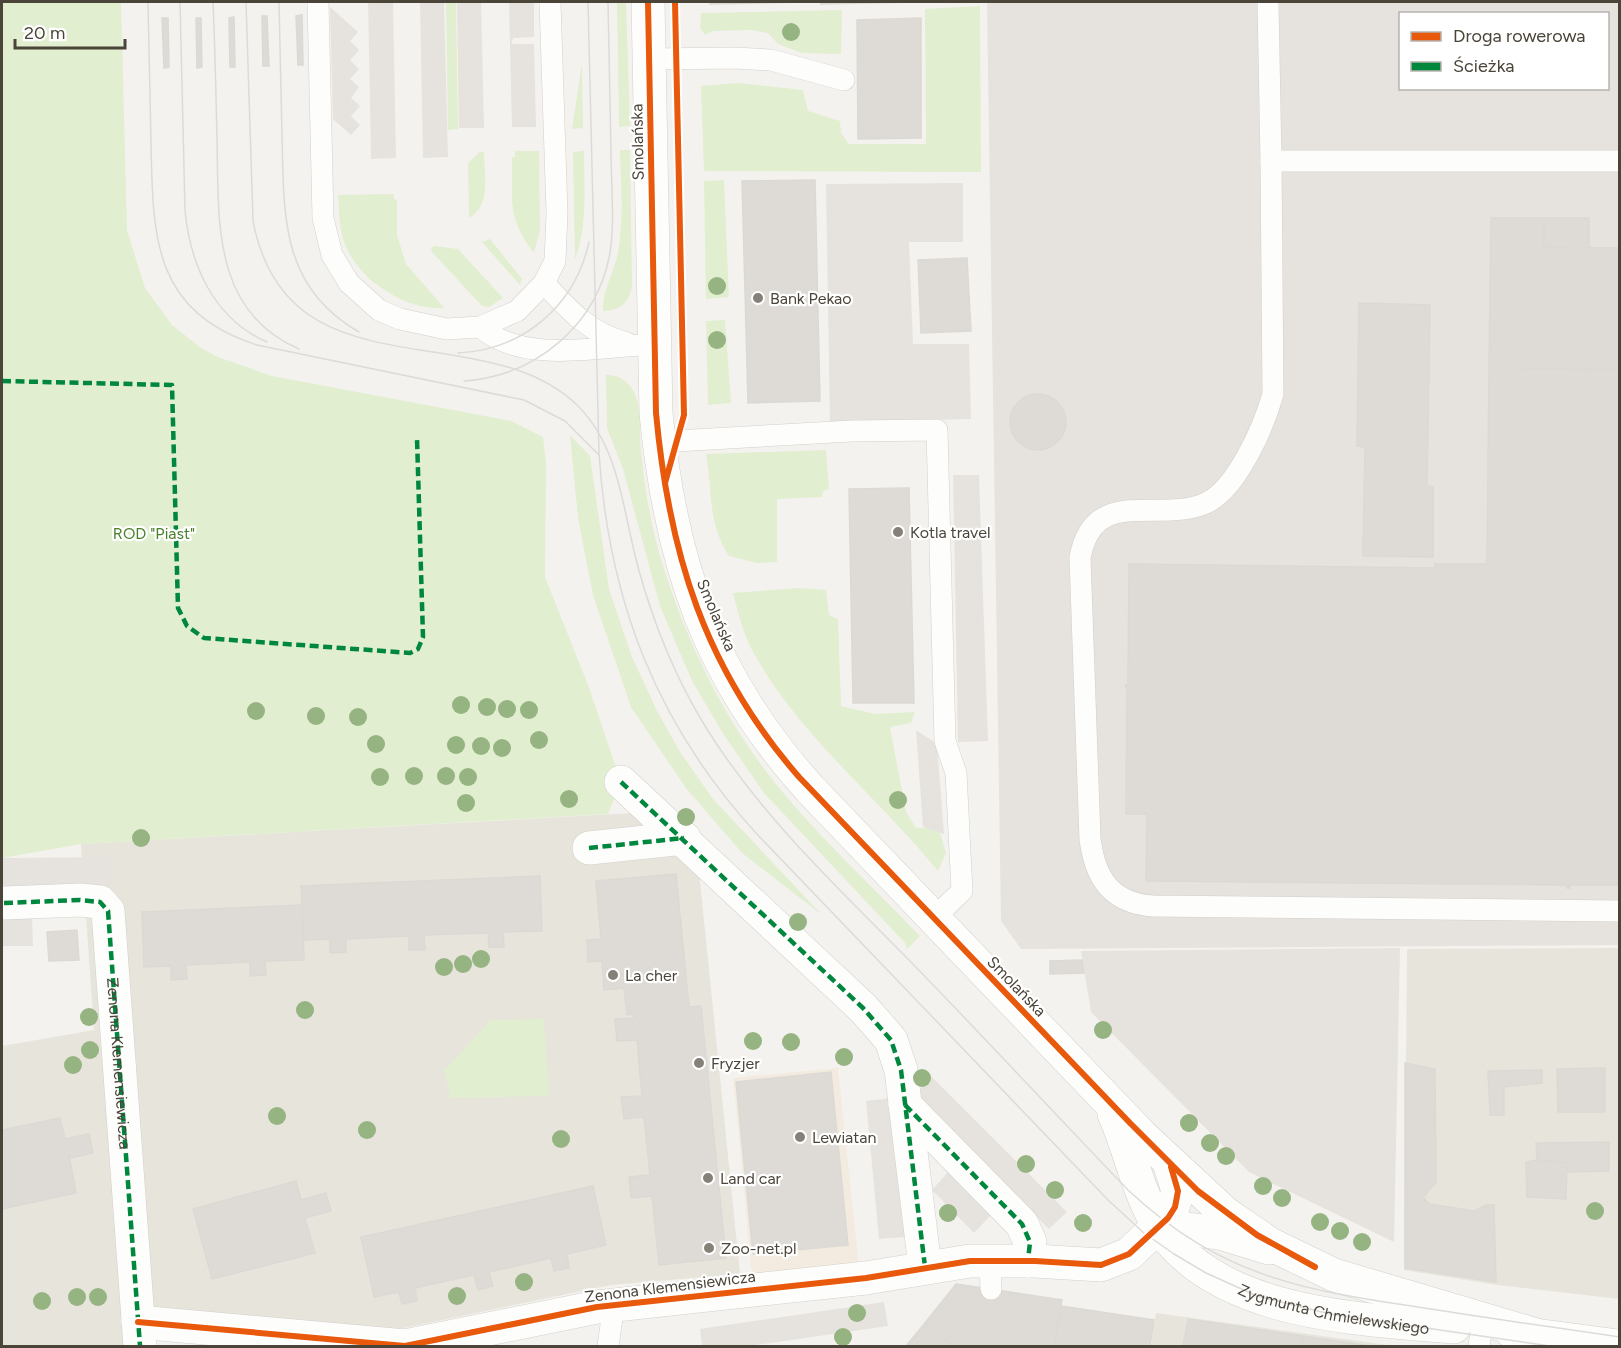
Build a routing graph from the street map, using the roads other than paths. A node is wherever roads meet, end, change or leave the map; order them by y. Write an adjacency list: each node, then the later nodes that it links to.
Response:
1 (318, 2): 10 (lane)
2 (550, 2): 9 (lane)
3 (648, 2): 5 (street, Smolańska)
4 (1268, 2): 7 (lane)
5 (649, 59): 6 (lane); 11 (street, Smolańska)
6 (844, 81)
7 (1271, 161): 8 (lane); 17 (lane)
8 (1620, 161)
9 (544, 283): 10 (lane); 11 (lane)
10 (480, 327): 11 (lane)
11 (646, 345): 12 (street, Smolańska)
12 (658, 442): 18 (street, Smolańska); 18 (lane)
13 (621, 782): 14 (street)
14 (684, 838): 15 (street); 20 (street)
15 (589, 848)
16 (4, 903): 28 (street, Zenona Klemensiewicza)
17 (1620, 911)
18 (933, 918): 19 (street, Smolańska)
19 (1105, 1097): 21 (street, Zygmunta Chmielewskiego); 22 (street, Zygmunta Chmielewskiego)
20 (904, 1105): 23 (street); 24 (street)
21 (1169, 1162): 22 (street, Zygmunta Chmielewskiego); 25 (street, Zygmunta Chmielewskiego)
22 (1160, 1226): 23 (street, Zenona Klemensiewicza); 25 (street, Zygmunta Chmielewskiego); 27 (street, Zygmunta Chmielewskiego)
23 (1028, 1260): 24 (street, Zenona Klemensiewicza)
24 (925, 1267): 26 (street, Zenona Klemensiewicza)
25 (1315, 1267): 27 (street, Zygmunta Chmielewskiego)
26 (614, 1304): 30 (street, Zenona Klemensiewicza); 31 (lane)
27 (1468, 1330): 32 (street, Zygmunta Chmielewskiego)
28 (139, 1334): 29 (street, Zenona Klemensiewicza)
29 (294, 1342): 30 (street, Zenona Klemensiewicza)
30 (396, 1346)
31 (608, 1347)
32 (1618, 1347)

